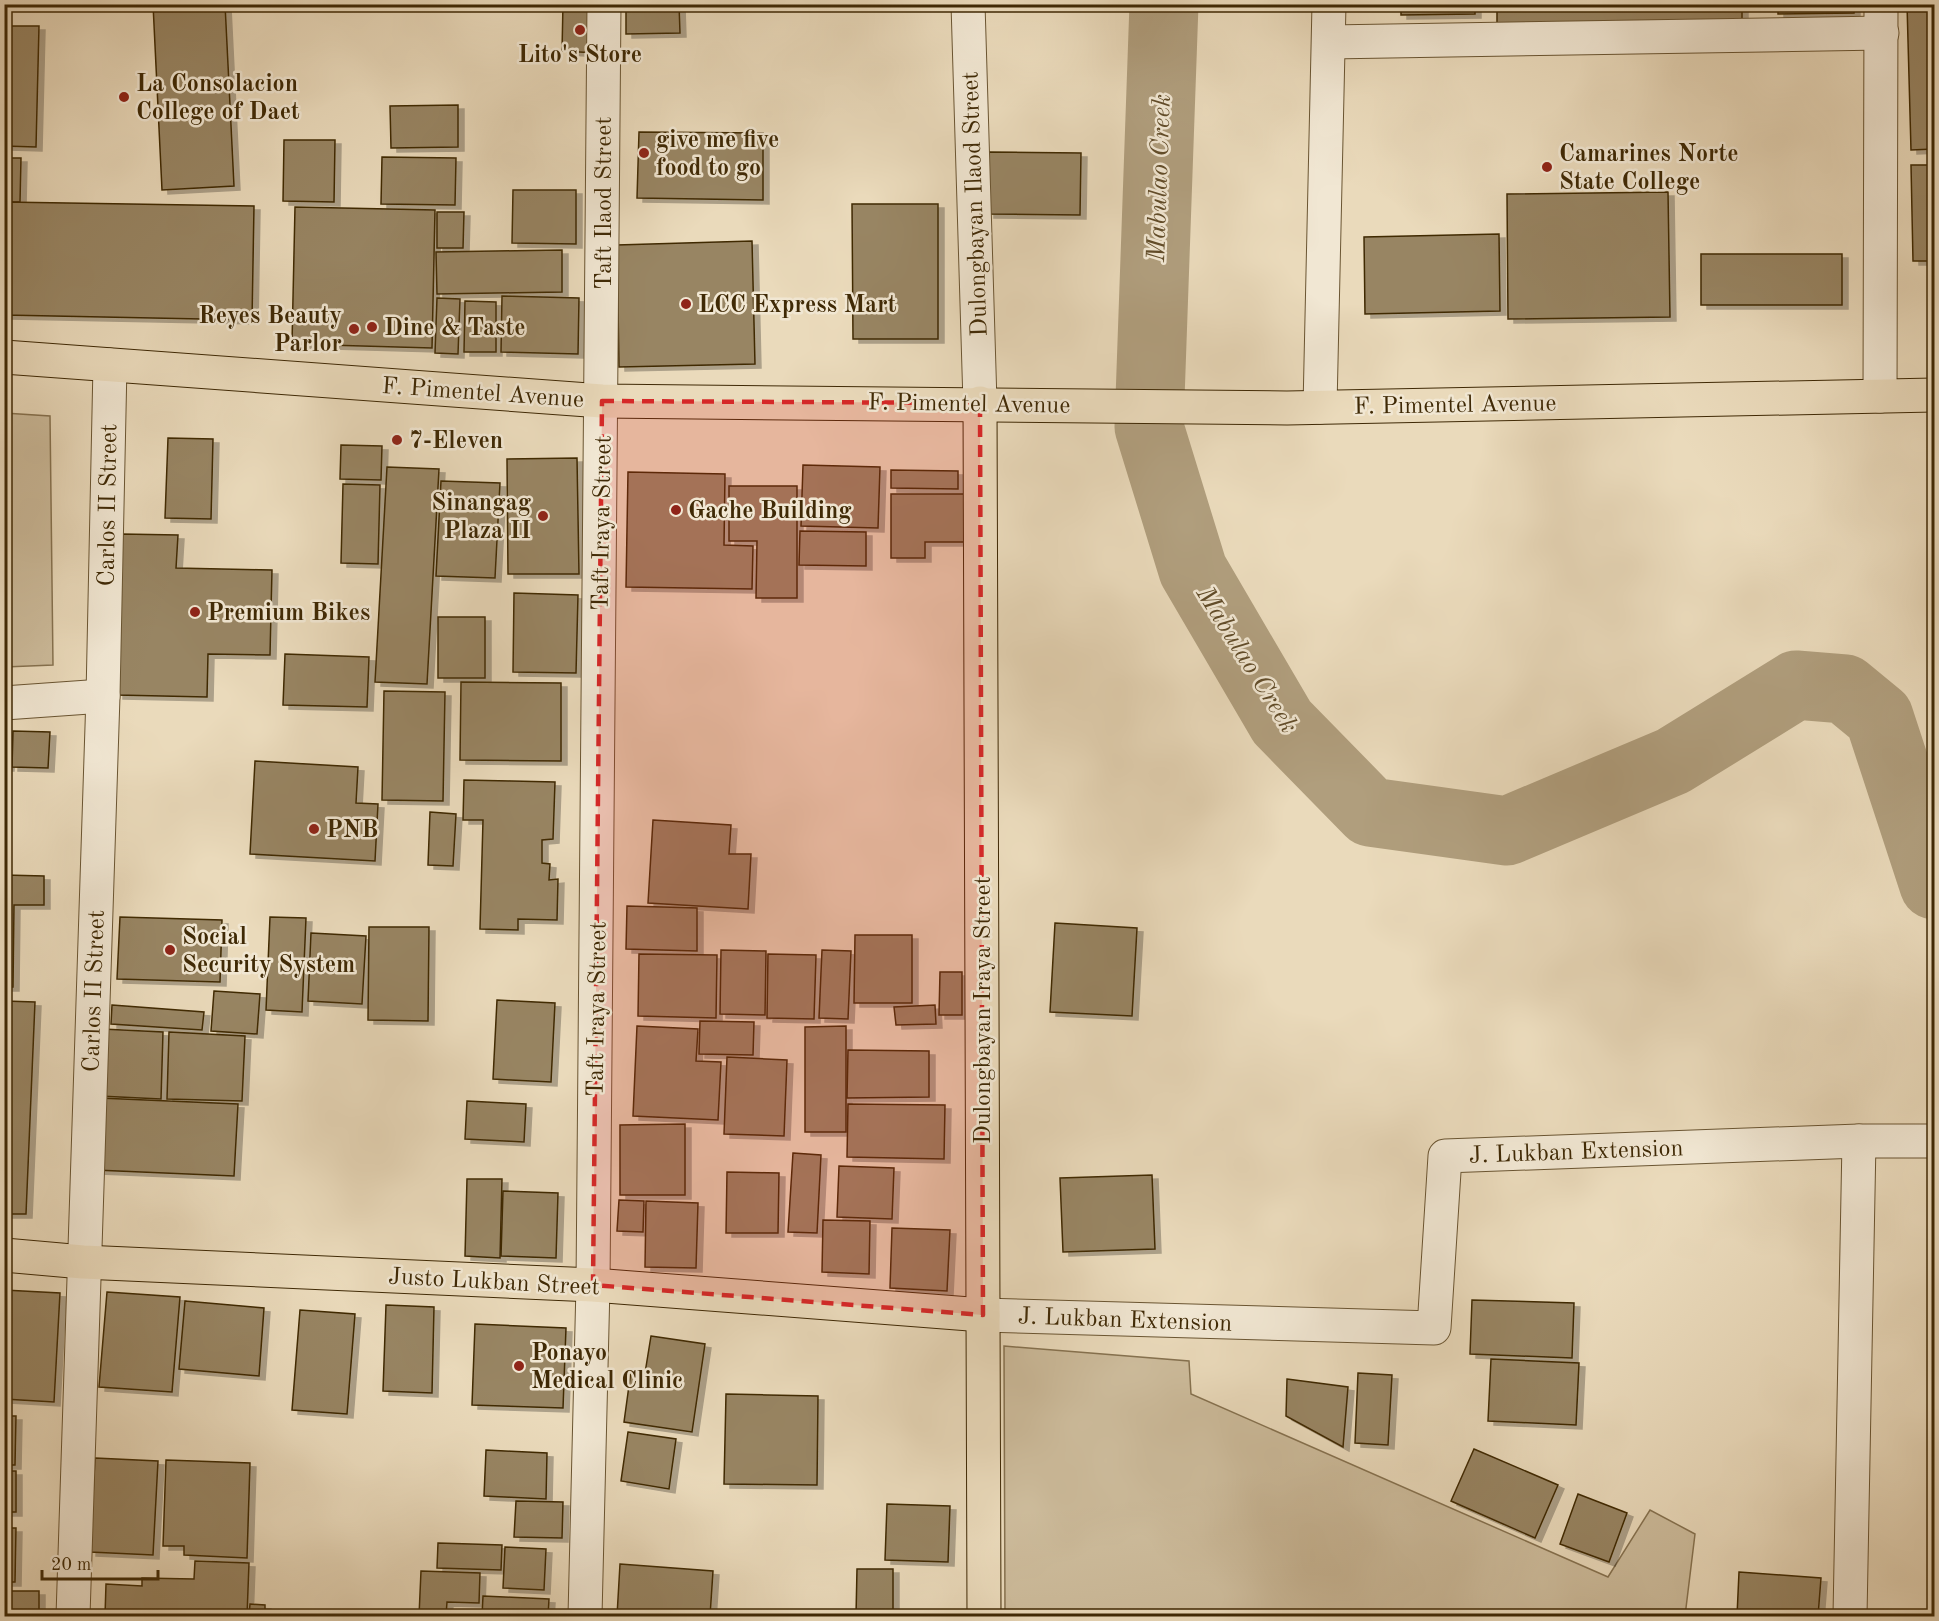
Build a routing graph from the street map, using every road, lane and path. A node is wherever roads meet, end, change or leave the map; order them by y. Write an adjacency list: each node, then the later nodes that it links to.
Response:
1 (604, 4): 10 (street, Taft Ilaod Street)
2 (968, 4): 11 (street, Dulongbayan Ilaod Street)
3 (1329, 4): 5 (street)
4 (1881, 19): 5 (street); 9 (street)
5 (1329, 42): 12 (street)
6 (4, 357): 7 (main road, F. Pimentel Avenue)
7 (110, 365): 10 (main road, F. Pimentel Avenue); 13 (street, Carlos II Street)
8 (1935, 395): 9 (main road, F. Pimentel Avenue)
9 (1880, 396): 12 (main road, F. Pimentel Avenue)
10 (602, 401): 11 (main road, F. Pimentel Avenue); 19 (street, Taft Iraya Street)
11 (980, 403): 12 (main road, F. Pimentel Avenue); 20 (main road, Dulongbayan Iraya Street)
12 (1320, 407)
13 (103, 696): 14 (street); 18 (street, Carlos II Street)
14 (4, 703)
15 (1859, 1141): 16 (street, J. Lukban Extension); 20 (street, J. Lukban Extension); 24 (street)
16 (1935, 1142)
17 (4, 1255): 18 (main road, Justo Lukban Street)
18 (83, 1262): 19 (main road, Justo Lukban Street); 21 (street, Carlos II Street)
19 (593, 1285): 20 (main road, Justo Lukban Street); 22 (street, Taft Iraya Street)
20 (983, 1315): 23 (main road, Dulongbayan Iraya Street)
21 (74, 1617)
22 (585, 1617)
23 (984, 1617)
24 (1850, 1617)

